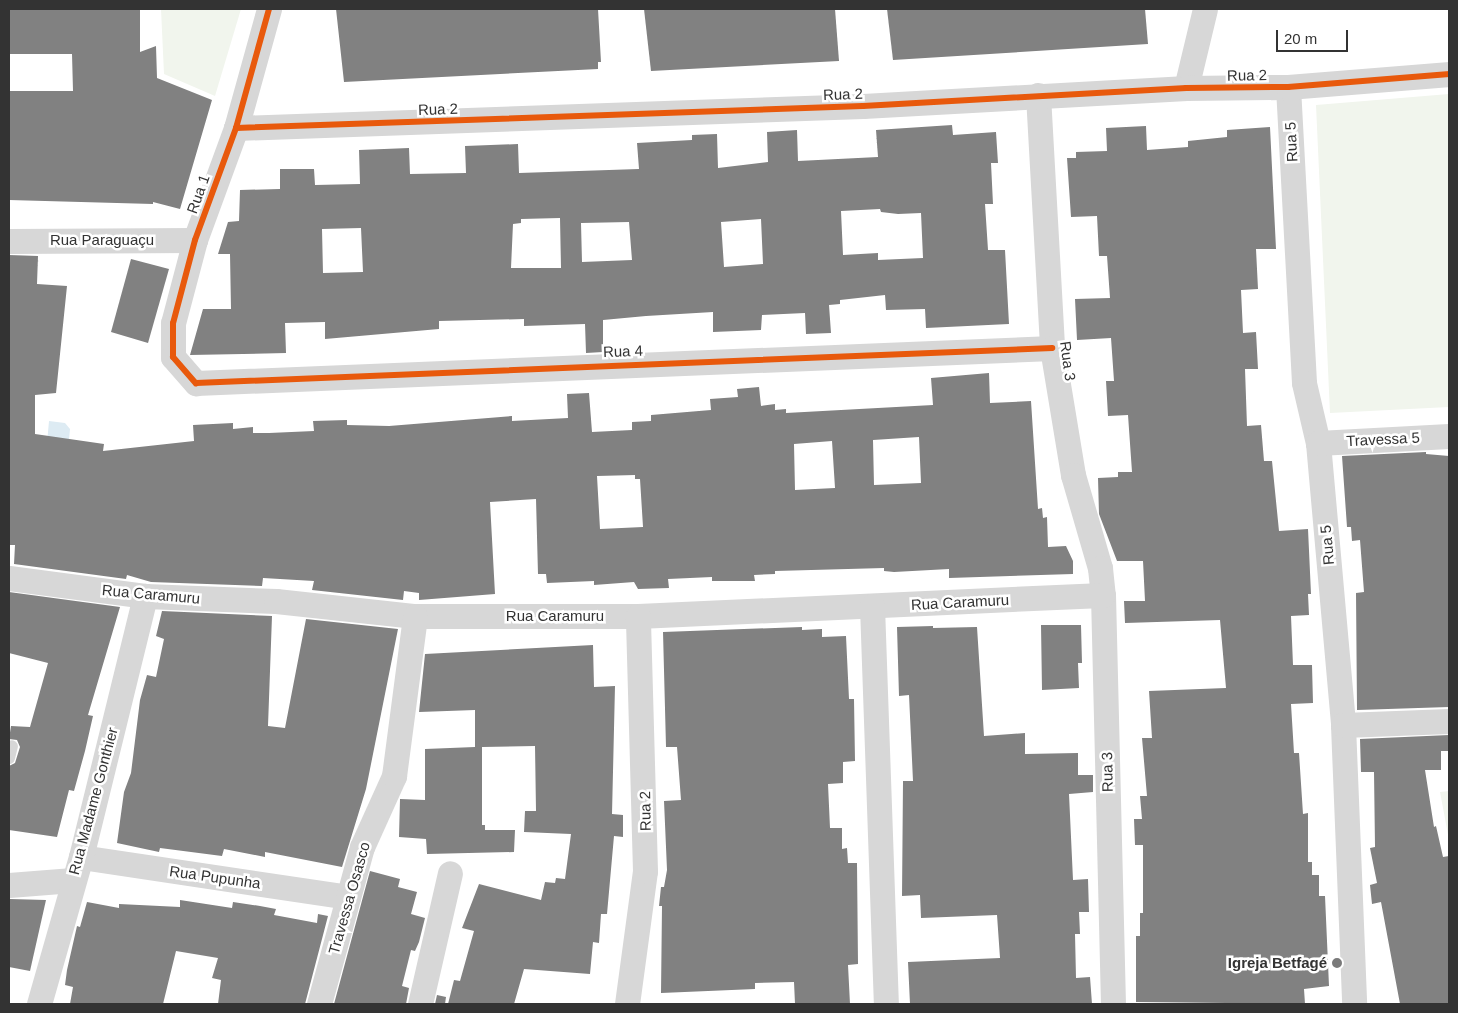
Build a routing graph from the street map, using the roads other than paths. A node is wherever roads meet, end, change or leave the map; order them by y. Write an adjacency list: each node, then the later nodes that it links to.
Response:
1 (269, 9): 7 (street, Rua 1)
2 (1205, 9): 5 (street)
3 (1449, 74): 4 (street, Rua 2)
4 (1288, 87): 5 (street, Rua 2); 13 (street, Rua 5)
5 (1186, 88): 6 (street, Rua 2)
6 (1038, 95): 7 (street, Rua 2); 10 (street, Rua 3)
7 (236, 128): 9 (street, Rua 1)
8 (9, 240): 9 (street, Rua Paraguaçu)
9 (195, 240): 11 (street, Rua 1)
10 (1052, 348): 11 (street, Rua 4); 15 (street, Rua 3)
11 (196, 383)
12 (1449, 436): 13 (street, Travessa 5)
13 (1318, 443): 21 (street, Rua 5)
14 (9, 578): 16 (street, Rua Caramuru)
15 (1103, 595): 17 (street, Rua Caramuru); 31 (street, Rua 3)
16 (145, 596): 18 (street, Rua Caramuru); 22 (street, Rua Madame Gonthier)
17 (872, 606): 19 (street, Rua Caramuru); 30 (street)
18 (415, 616): 19 (street, Rua Caramuru); 25 (street, Travessa Osasco)
19 (638, 616): 29 (street, Rua 2)
20 (1449, 721): 21 (street)
21 (1343, 724): 32 (street, Rua 5)
22 (77, 868): 24 (street, Rua Pupunha); 25 (street, Rua Pupunha); 26 (street, Rua Madame Gonthier)
23 (450, 873): 28 (street)
24 (12, 881)
25 (348, 897): 27 (street, Travessa Osasco)
26 (39, 1004)
27 (319, 1004)
28 (420, 1004)
29 (627, 1004)
30 (886, 1004)
31 (1113, 1004)
32 (1354, 1004)

